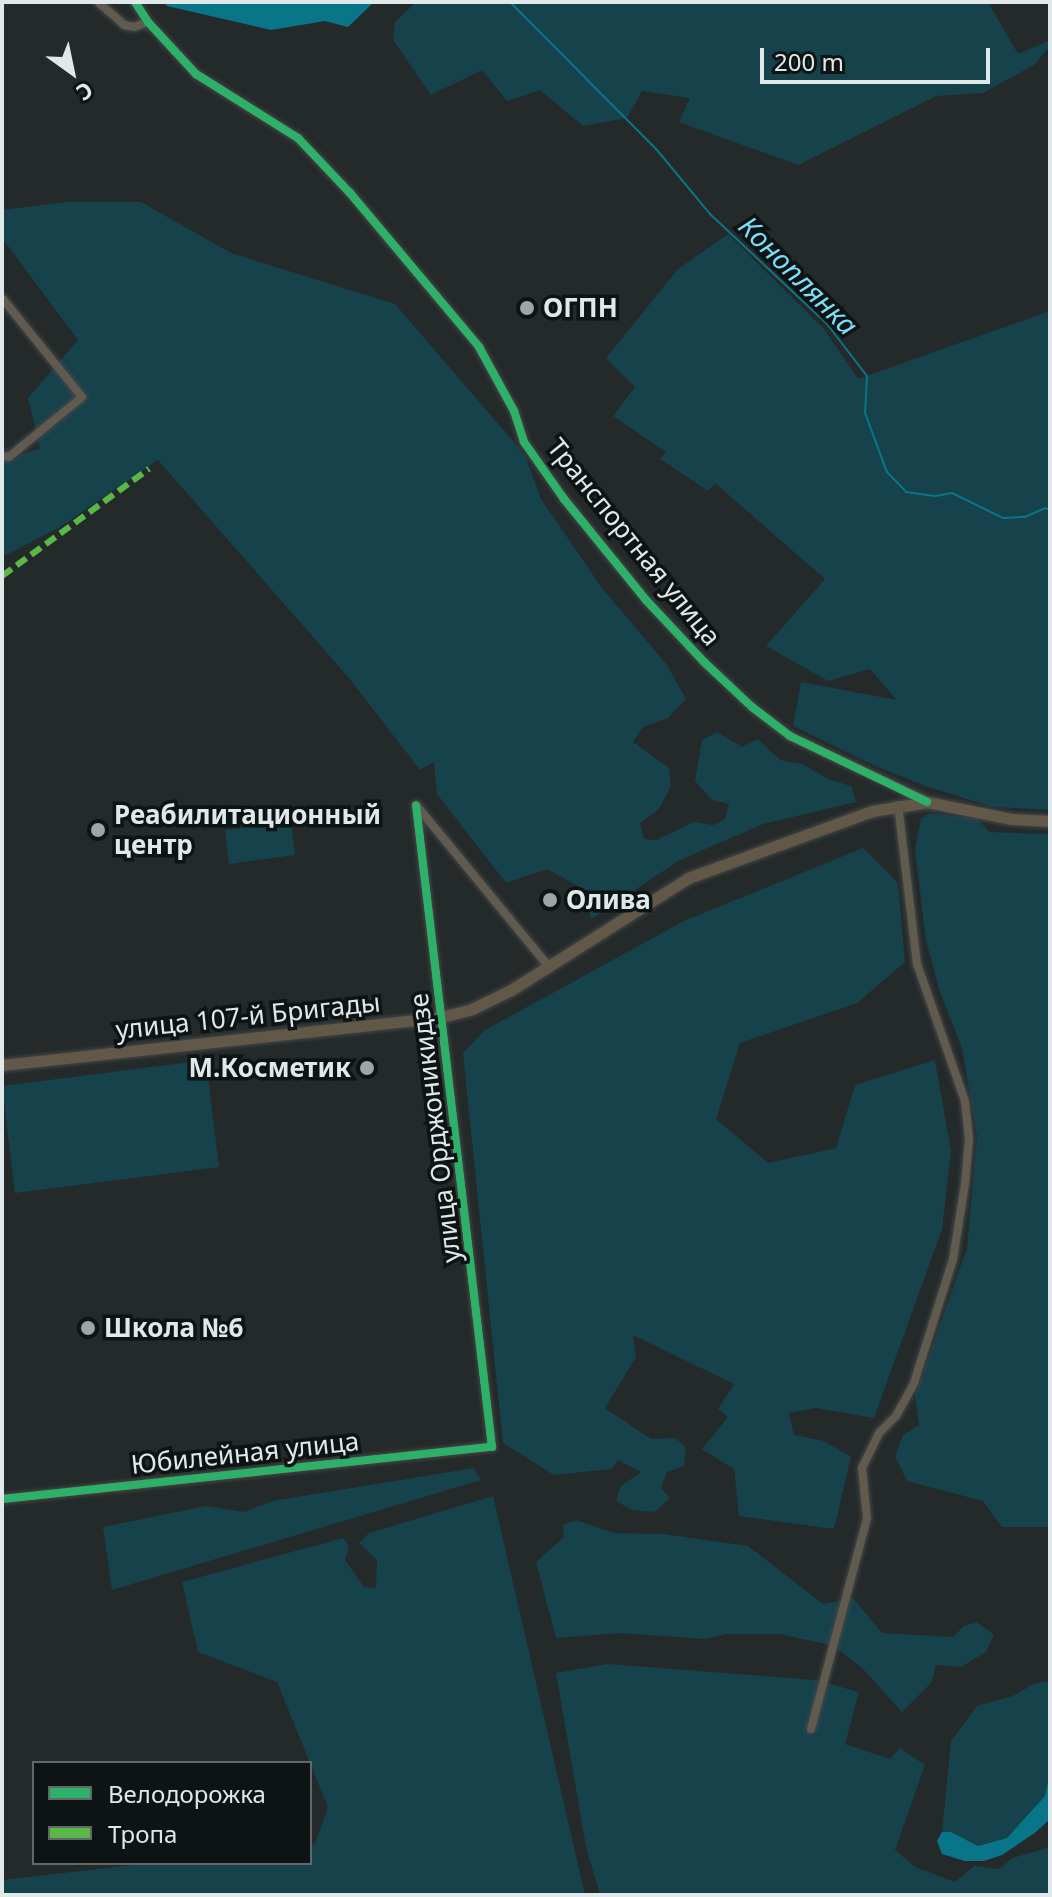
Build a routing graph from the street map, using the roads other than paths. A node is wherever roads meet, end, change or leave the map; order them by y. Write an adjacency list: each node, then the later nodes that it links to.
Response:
1 (98, 2): 3 (street)
2 (135, 2): 3 (street, Транспортная улица)
3 (148, 22): 6 (street, Транспортная улица)
4 (2, 298): 5 (street)
5 (2, 455)
6 (927, 802): 7 (main road, улица 107-й Бригады); 8 (main road, Транспортная улица)
7 (898, 805): 9 (main road, улица 107-й Бригады); 14 (street)
8 (1050, 821)
9 (549, 967): 10 (main road, улица 107-й Бригады); 10 (street, улица Орджоникидзе)
10 (441, 1017): 11 (main road, улица 107-й Бригады); 12 (street, улица Орджоникидзе)
11 (2, 1065)
12 (492, 1447): 13 (street, Юбилейная улица)
13 (2, 1499)
14 (811, 1729)

